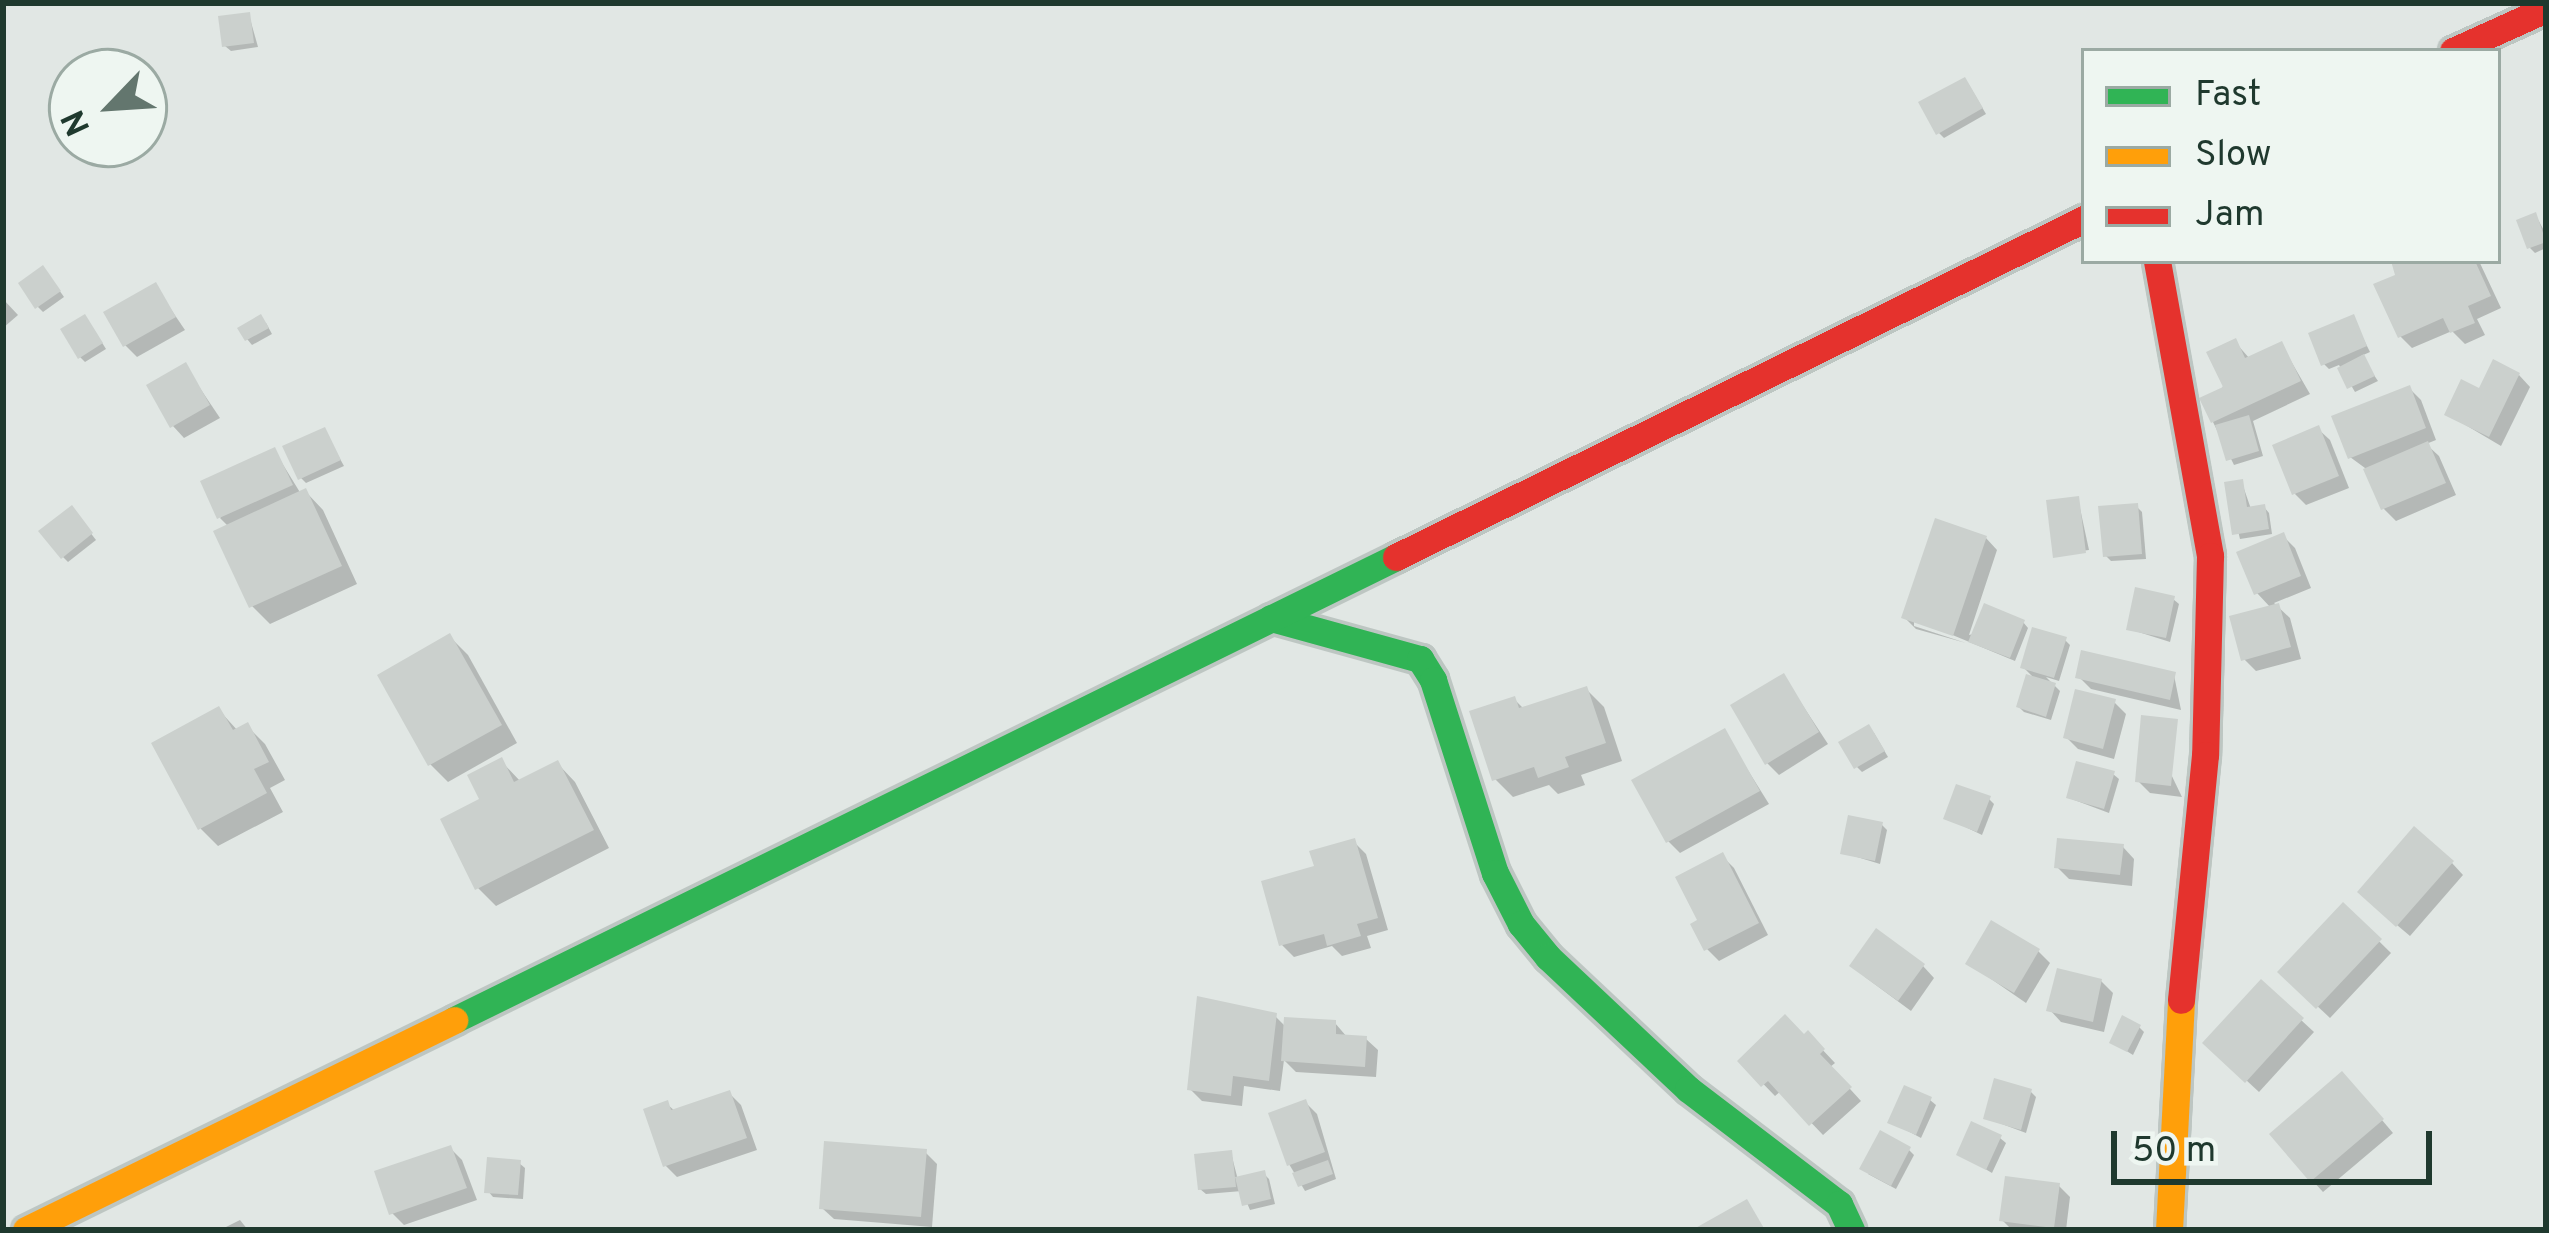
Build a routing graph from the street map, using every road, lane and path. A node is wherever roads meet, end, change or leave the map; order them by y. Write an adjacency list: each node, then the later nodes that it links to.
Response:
1 (2546, 10): 2 (main road)
2 (2460, 48)
3 (2081, 220): 5 (main road)
4 (2158, 264): 8 (main road)
5 (1271, 618): 6 (main road); 7 (main road)
6 (26, 1230)
7 (1851, 1230)
8 (2169, 1230)

